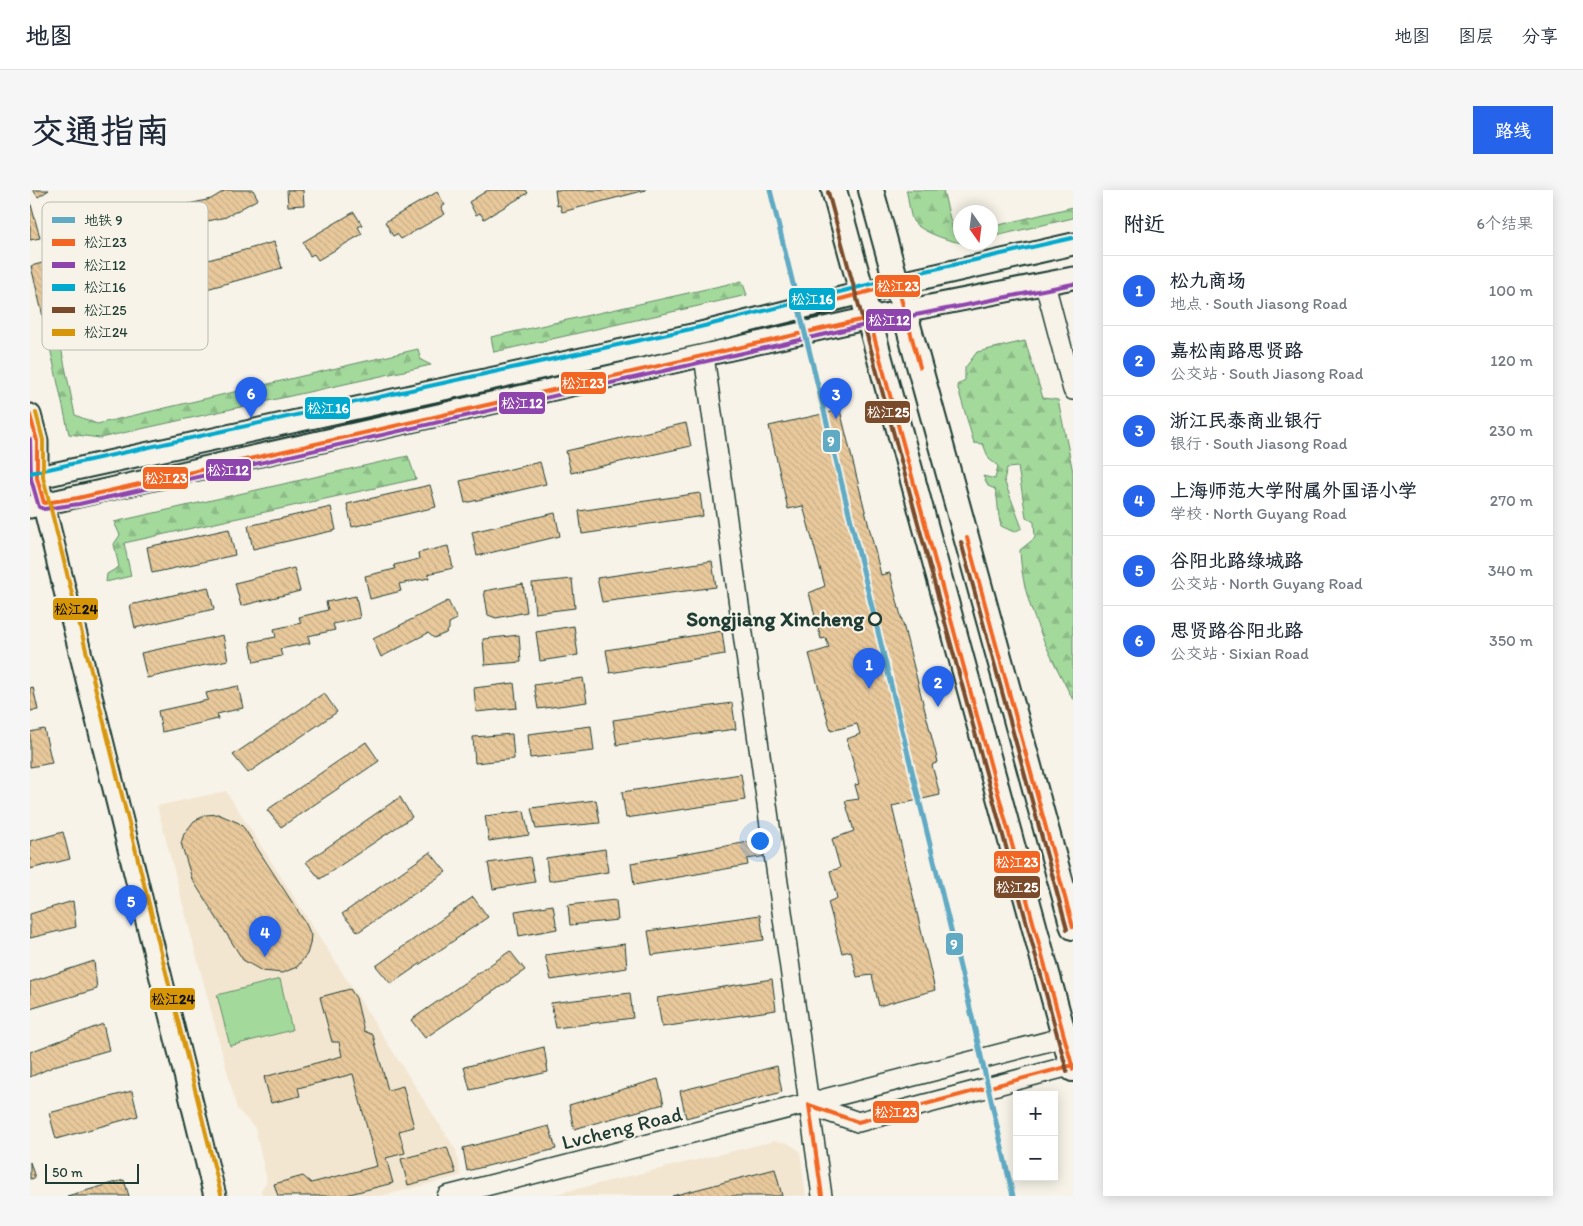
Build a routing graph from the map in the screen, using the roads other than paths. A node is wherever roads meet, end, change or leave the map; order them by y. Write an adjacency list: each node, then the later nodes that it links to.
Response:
1 (834, 190): 7 (main road)
2 (871, 190): 5 (main road)
3 (1073, 244): 5 (main road)
4 (1073, 278): 6 (main road)
5 (897, 284): 7 (main road); 8 (main road)
6 (1045, 284): 8 (main road); 11 (street)
7 (863, 294): 9 (main road); 13 (main road)
8 (904, 310): 9 (main road); 15 (main road)
9 (869, 318): 10 (main road); 16 (main road)
10 (704, 356): 14 (main road); 18 (street)
11 (1073, 390)
12 (30, 415): 13 (main road)
13 (32, 475): 14 (main road)
14 (37, 505): 19 (main road)
15 (1073, 927)
16 (1068, 1036): 17 (main road); 18 (street, Lvcheng Road)
17 (1073, 1066): 18 (street)
18 (809, 1104): 20 (street, Lvcheng Road); 21 (street)
19 (215, 1196)
20 (447, 1196)
21 (822, 1196)

